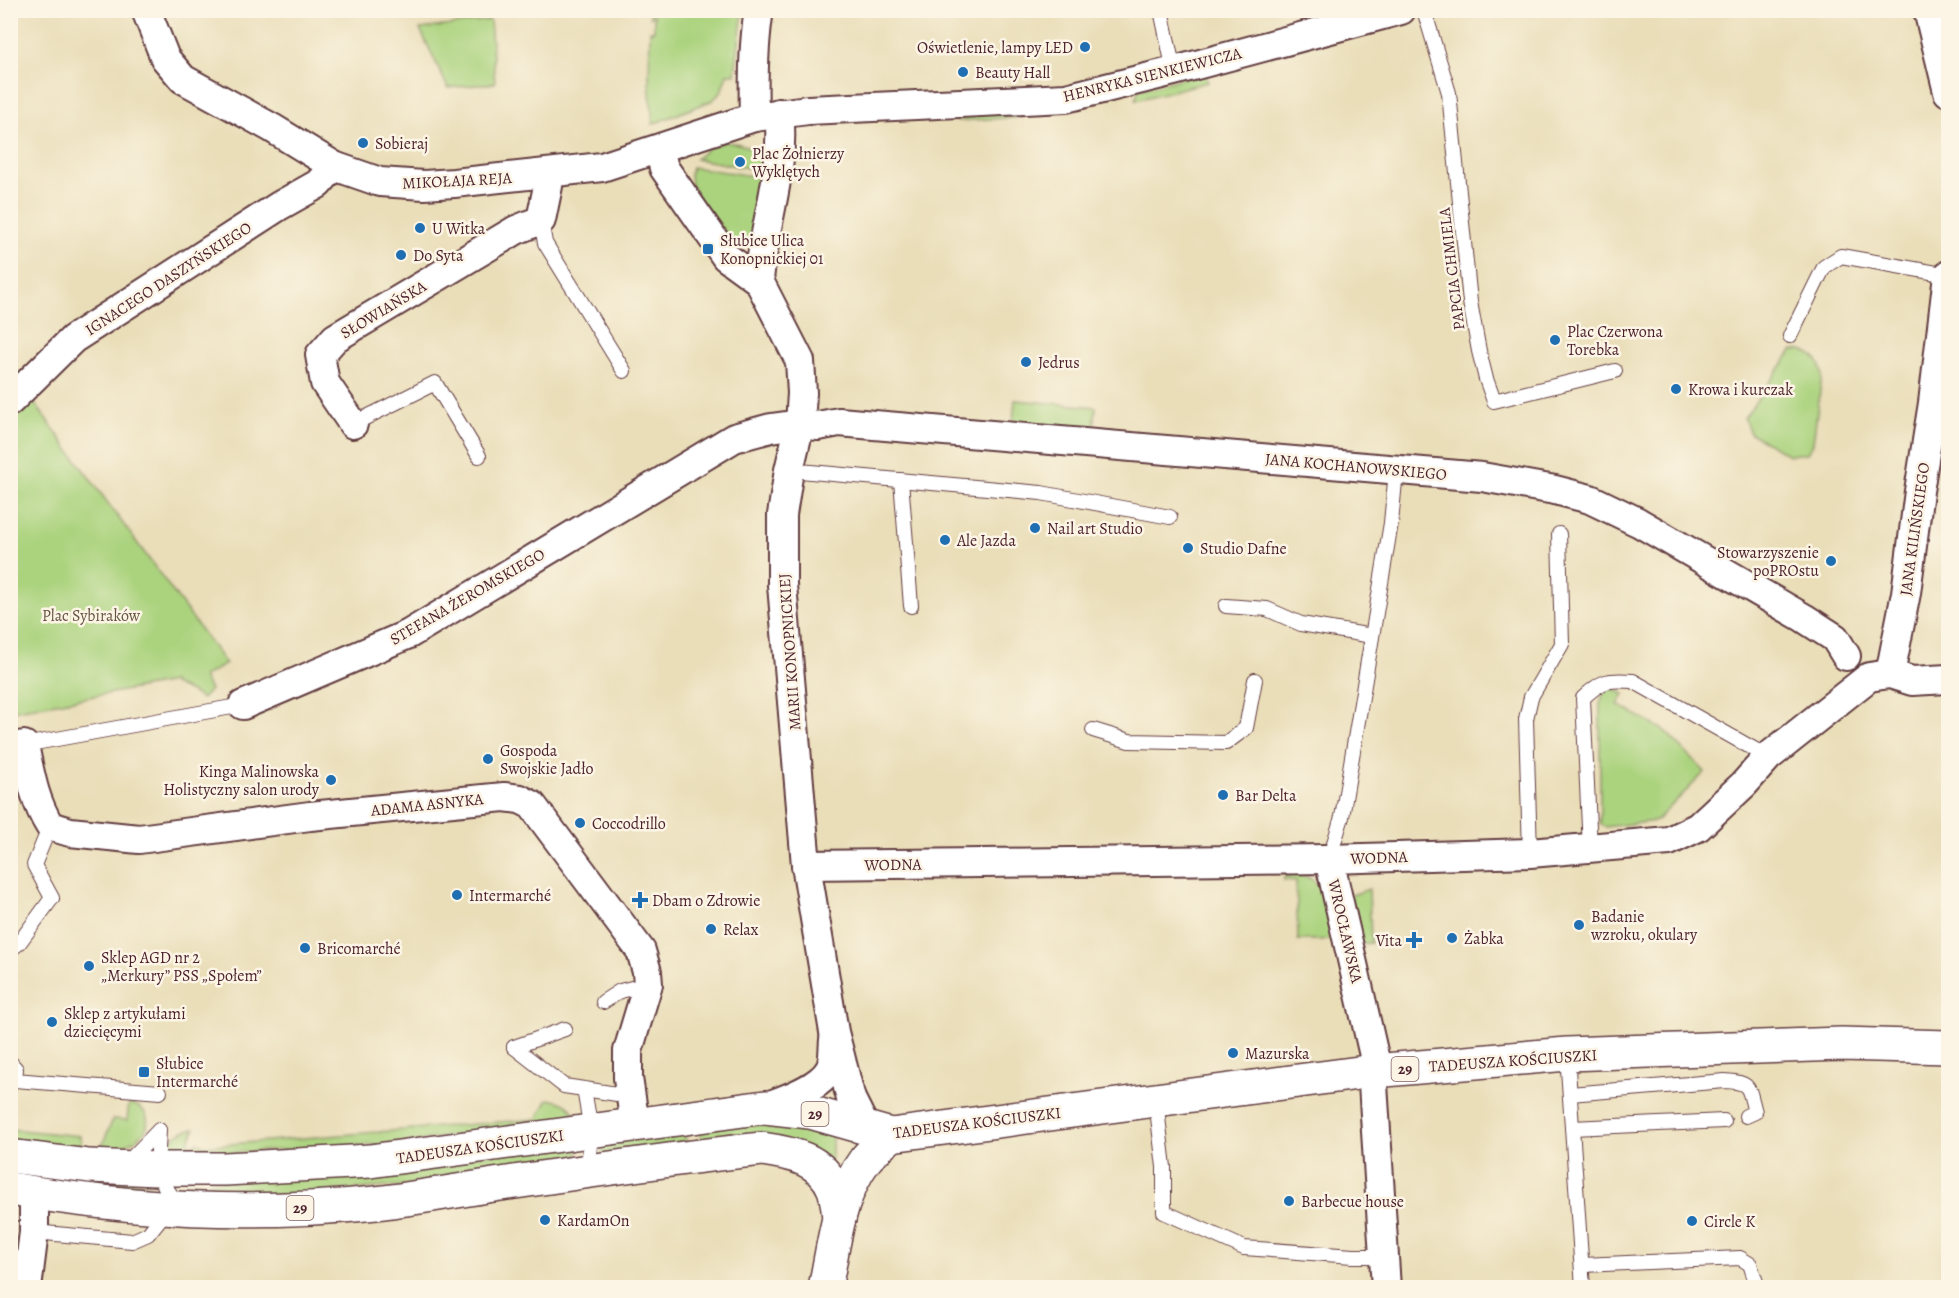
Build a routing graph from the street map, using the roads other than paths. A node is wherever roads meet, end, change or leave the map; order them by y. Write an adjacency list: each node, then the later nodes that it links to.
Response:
1 (146, 10): 11 (street, MIKOŁAJA REJA)
2 (759, 10): 9 (street)
3 (1161, 10): 7 (lane)
4 (1424, 10): 18 (lane, PAPCIA CHMIELA)
5 (1928, 10): 8 (street)
6 (1389, 12): 7 (street, HENRYKA SIENKIEWICZA)
7 (1174, 71): 9 (street, HENRYKA SIENKIEWICZA)
8 (1948, 92)
9 (767, 115): 10 (street, MIKOŁAJA REJA); 15 (street)
10 (659, 149): 12 (street, MIKOŁAJA REJA); 15 (street, MARII KONOPNICKIEJ)
11 (334, 166): 12 (street, MIKOŁAJA REJA); 19 (street, IGNACEGO DASZYŃSKIEGO)
12 (546, 174): 13 (street)
13 (541, 220): 17 (lane); 20 (street, SŁOWIAŃSKA)
14 (1948, 275): 16 (lane); 31 (street, JANA KILIŃSKIEGO)
15 (759, 281): 21 (street, MARII KONOPNICKIEJ)
16 (1790, 336)
17 (624, 371)
18 (1616, 371)
19 (10, 402)
20 (353, 424): 22 (lane)
21 (809, 425): 23 (street, MARII KONOPNICKIEJ); 24 (street, JANA KOCHANOWSKIEGO); 34 (street, STEFANA ŻEROMSKIEGO)
22 (479, 456)
23 (789, 470): 25 (lane); 42 (street, MARII KONOPNICKIEJ)
24 (1395, 479): 30 (lane, WROCŁAWSKA); 31 (street, JANA KOCHANOWSKIEGO)
25 (901, 480): 26 (lane); 28 (lane)
26 (1170, 516)
27 (1559, 534): 40 (lane)
28 (911, 606)
29 (1226, 606): 30 (lane)
30 (1372, 636): 41 (lane, WROCŁAWSKA)
31 (1879, 676): 32 (street); 37 (street, WODNA)
32 (1948, 679)
33 (1255, 680): 35 (lane)
34 (243, 705): 36 (lane, STEFANA ŻEROMSKIEGO)
35 (1093, 730)
36 (17, 746): 38 (street)
37 (1768, 757): 39 (street, WODNA); 39 (lane)
38 (50, 826): 43 (lane); 44 (street, ADAMA ASNYKA)
39 (1590, 849): 40 (street, WODNA)
40 (1530, 853): 41 (street, WODNA)
41 (1329, 859): 42 (street, WODNA); 51 (street, WROCŁAWSKA)
42 (807, 865): 47 (street, MARII KONOPNICKIEJ)
43 (10, 950)
44 (648, 984): 45 (lane); 57 (street, ADAMA ASNYKA)
45 (603, 1002)
46 (565, 1029): 52 (lane)
47 (834, 1032): 56 (street, MARII KONOPNICKIEJ); 62 (street, MARII KONOPNICKIEJ)
48 (1948, 1047): 49 (main road, TADEUSZA KOŚCIUSZKI / 29)
49 (1567, 1054): 51 (main road, TADEUSZA KOŚCIUSZKI / 29); 54 (lane)
50 (10, 1062): 53 (lane)
51 (1374, 1071): 55 (main road, TADEUSZA KOŚCIUSZKI / 29); 71 (street, WROCŁAWSKA)
52 (584, 1089): 57 (lane); 61 (lane)
53 (160, 1092)
54 (1570, 1094): 58 (lane); 60 (lane)
55 (1156, 1101): 62 (main road, TADEUSZA KOŚCIUSZKI / 29); 71 (lane)
56 (765, 1107): 57 (main road, TADEUSZA KOŚCIUSZKI / 29); 62 (main road, TADEUSZA KOŚCIUSZKI / 29)
57 (633, 1110): 61 (main road, TADEUSZA KOŚCIUSZKI / 29)
58 (1746, 1116)
59 (1724, 1121): 60 (lane)
60 (1572, 1128): 72 (lane)
61 (591, 1130): 65 (main road, TADEUSZA KOŚCIUSZKI / 29); 66 (lane)
62 (878, 1131): 69 (main road)
63 (10, 1156): 64 (main road, TADEUSZA KOŚCIUSZKI / 29)
64 (123, 1167): 65 (main road, TADEUSZA KOŚCIUSZKI / 29); 65 (lane)
65 (157, 1169): 68 (lane)
66 (588, 1171): 68 (main road, 29); 69 (main road, 29)
67 (22, 1191): 68 (main road, 29); 70 (street)
68 (176, 1209): 70 (lane)
69 (839, 1218): 74 (main road)
70 (34, 1232): 73 (street)
71 (1384, 1256): 75 (street, WROCŁAWSKA)
72 (1582, 1265): 76 (lane); 77 (lane)
73 (27, 1287)
74 (825, 1287)
75 (1386, 1287)
76 (1583, 1287)
77 (1758, 1287)

